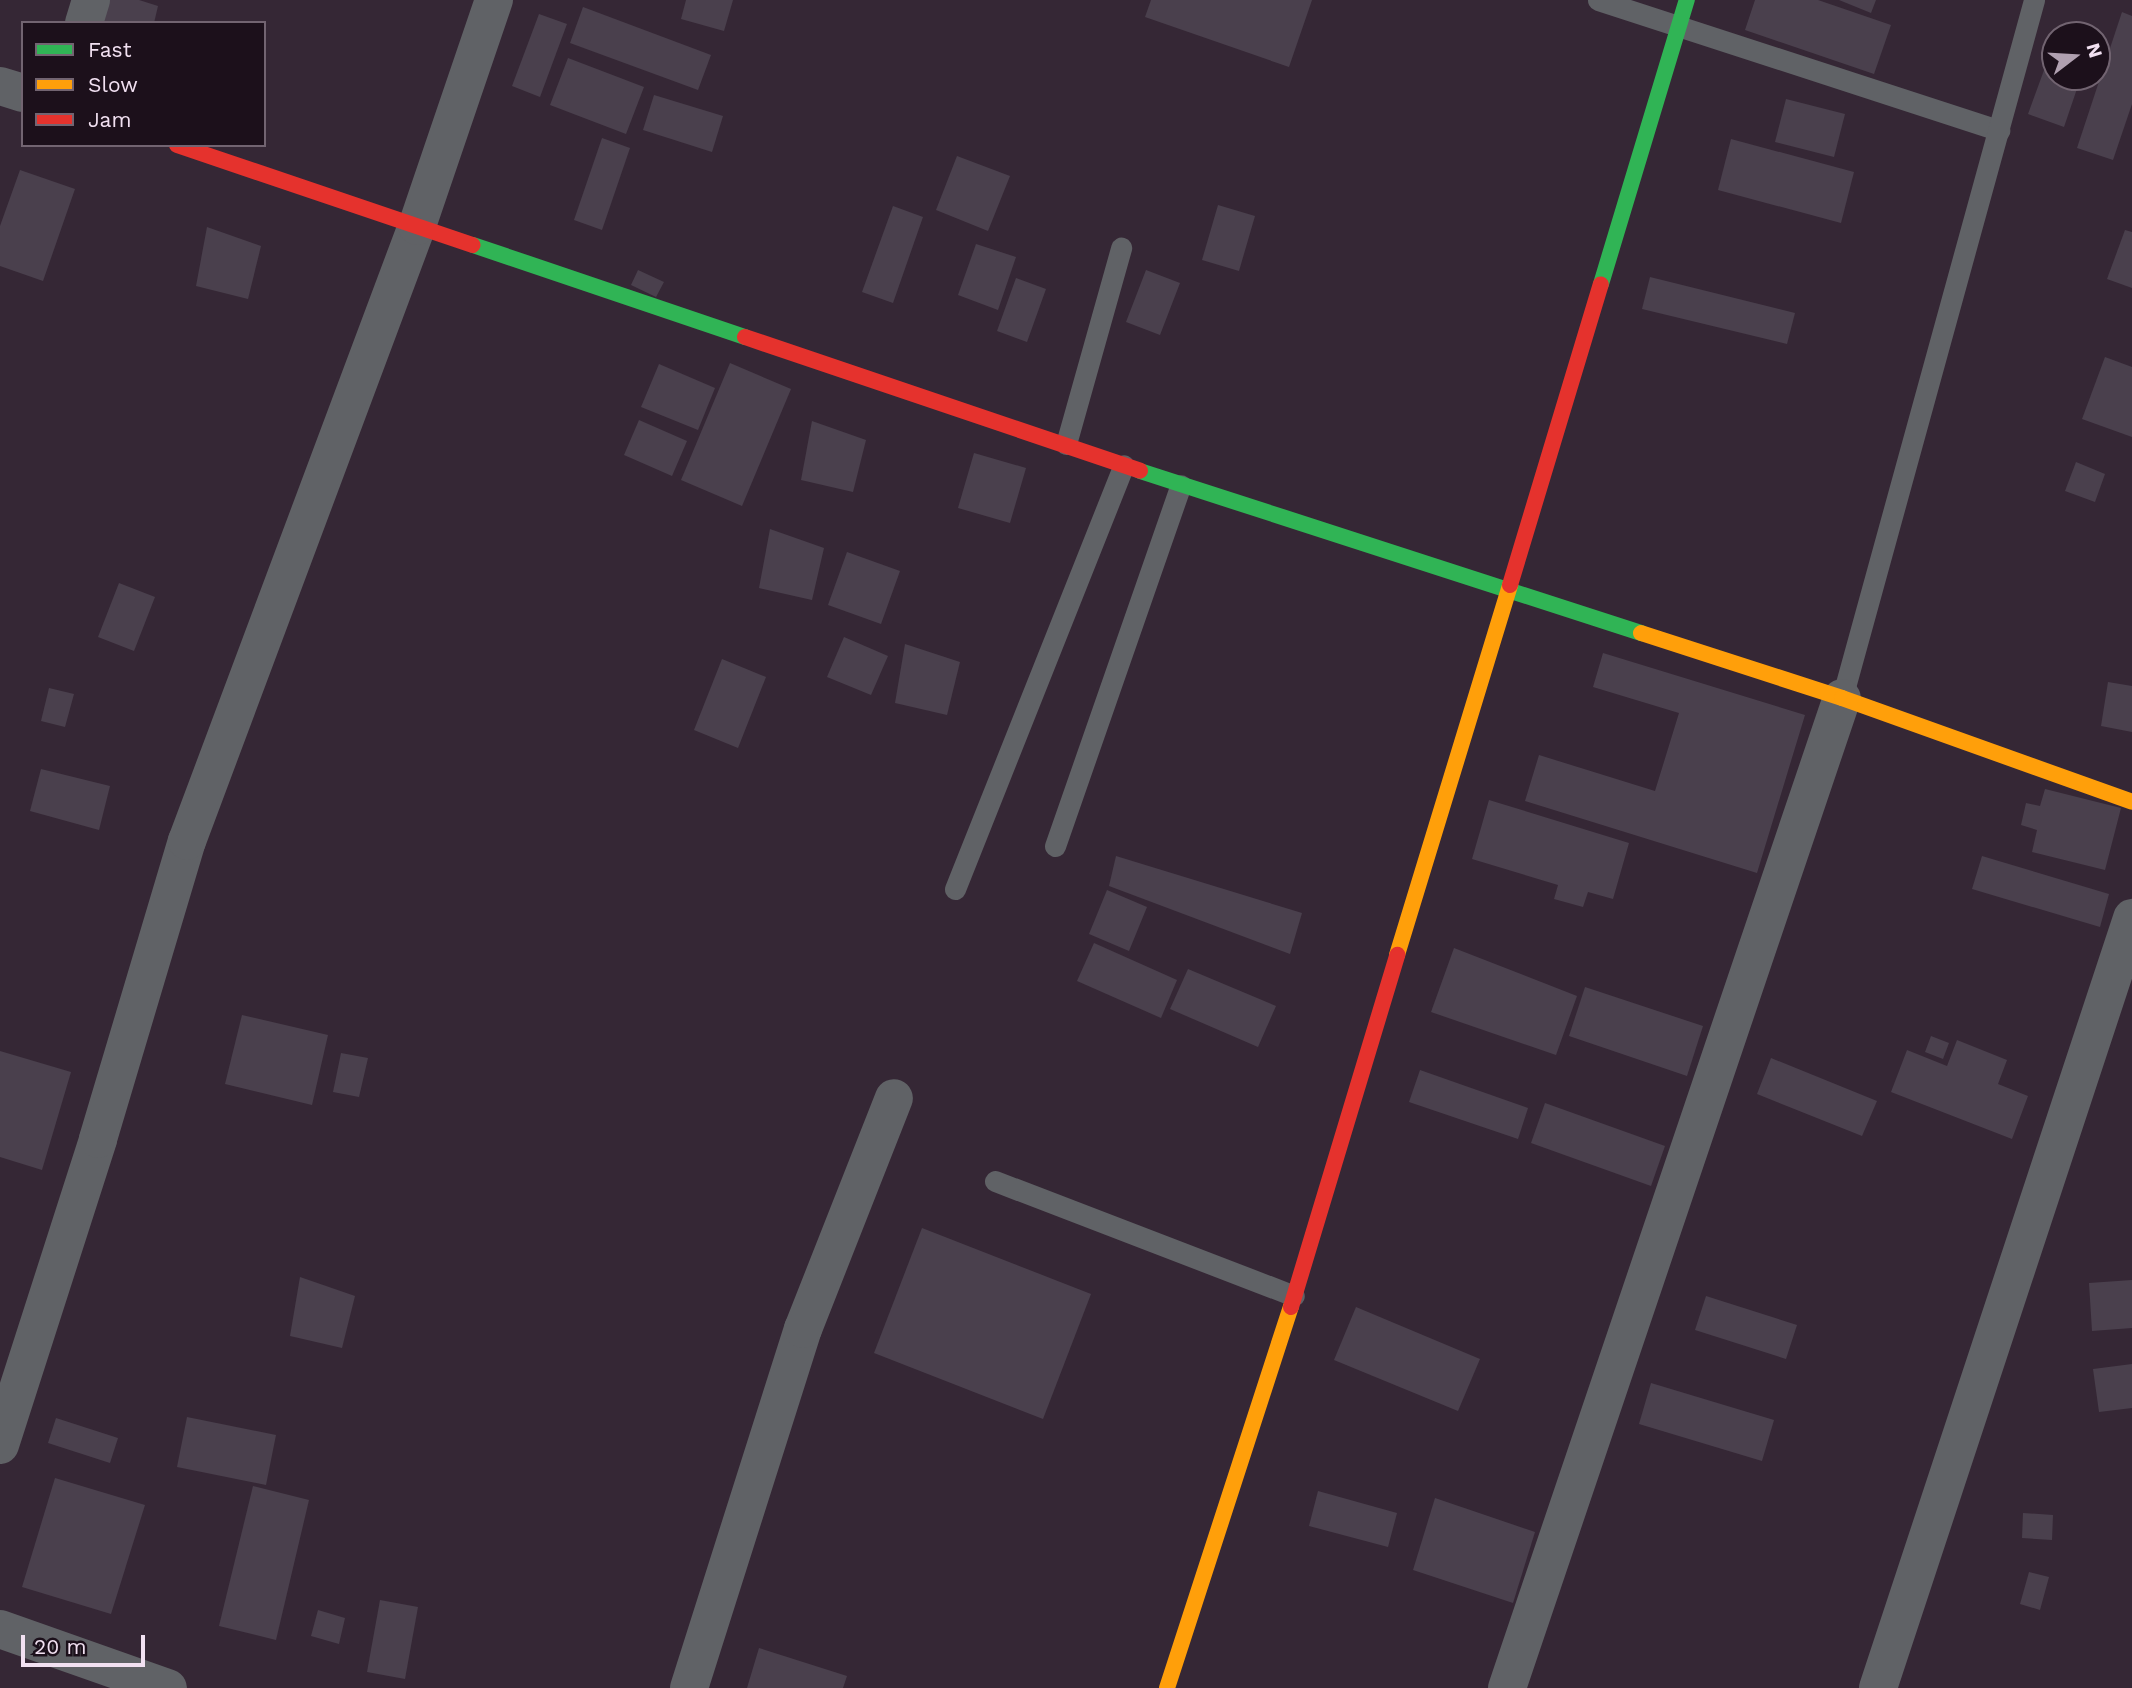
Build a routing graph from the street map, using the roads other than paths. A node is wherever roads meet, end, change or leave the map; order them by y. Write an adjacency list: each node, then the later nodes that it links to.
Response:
1 (91, 0): 6 (street)
2 (494, 0): 12 (street)
3 (1598, 0): 7 (lane)
4 (1687, 0): 7 (street)
5 (2034, 0): 10 (lane)
6 (85, 21)
7 (1679, 23): 10 (lane); 17 (street)
8 (0, 86): 9 (street)
9 (21, 92)
10 (1999, 130): 18 (lane)
11 (183, 147): 12 (street)
12 (417, 226): 14 (street); 26 (street)
13 (1121, 247): 14 (lane)
14 (1066, 444): 15 (street)
15 (1124, 465): 16 (street); 21 (lane)
16 (1181, 485): 17 (street); 20 (lane)
17 (1506, 586): 18 (street); 25 (street)
18 (1842, 698): 19 (street); 31 (street)
19 (2132, 802)
20 (1055, 846)
21 (955, 890)
22 (2132, 918): 32 (street)
23 (894, 1098): 29 (street)
24 (995, 1181): 25 (lane)
25 (1294, 1296): 30 (street)
26 (0, 1445)
27 (0, 1629): 28 (street)
28 (168, 1688)
29 (689, 1688)
30 (1167, 1688)
31 (1507, 1688)
32 (1878, 1688)

